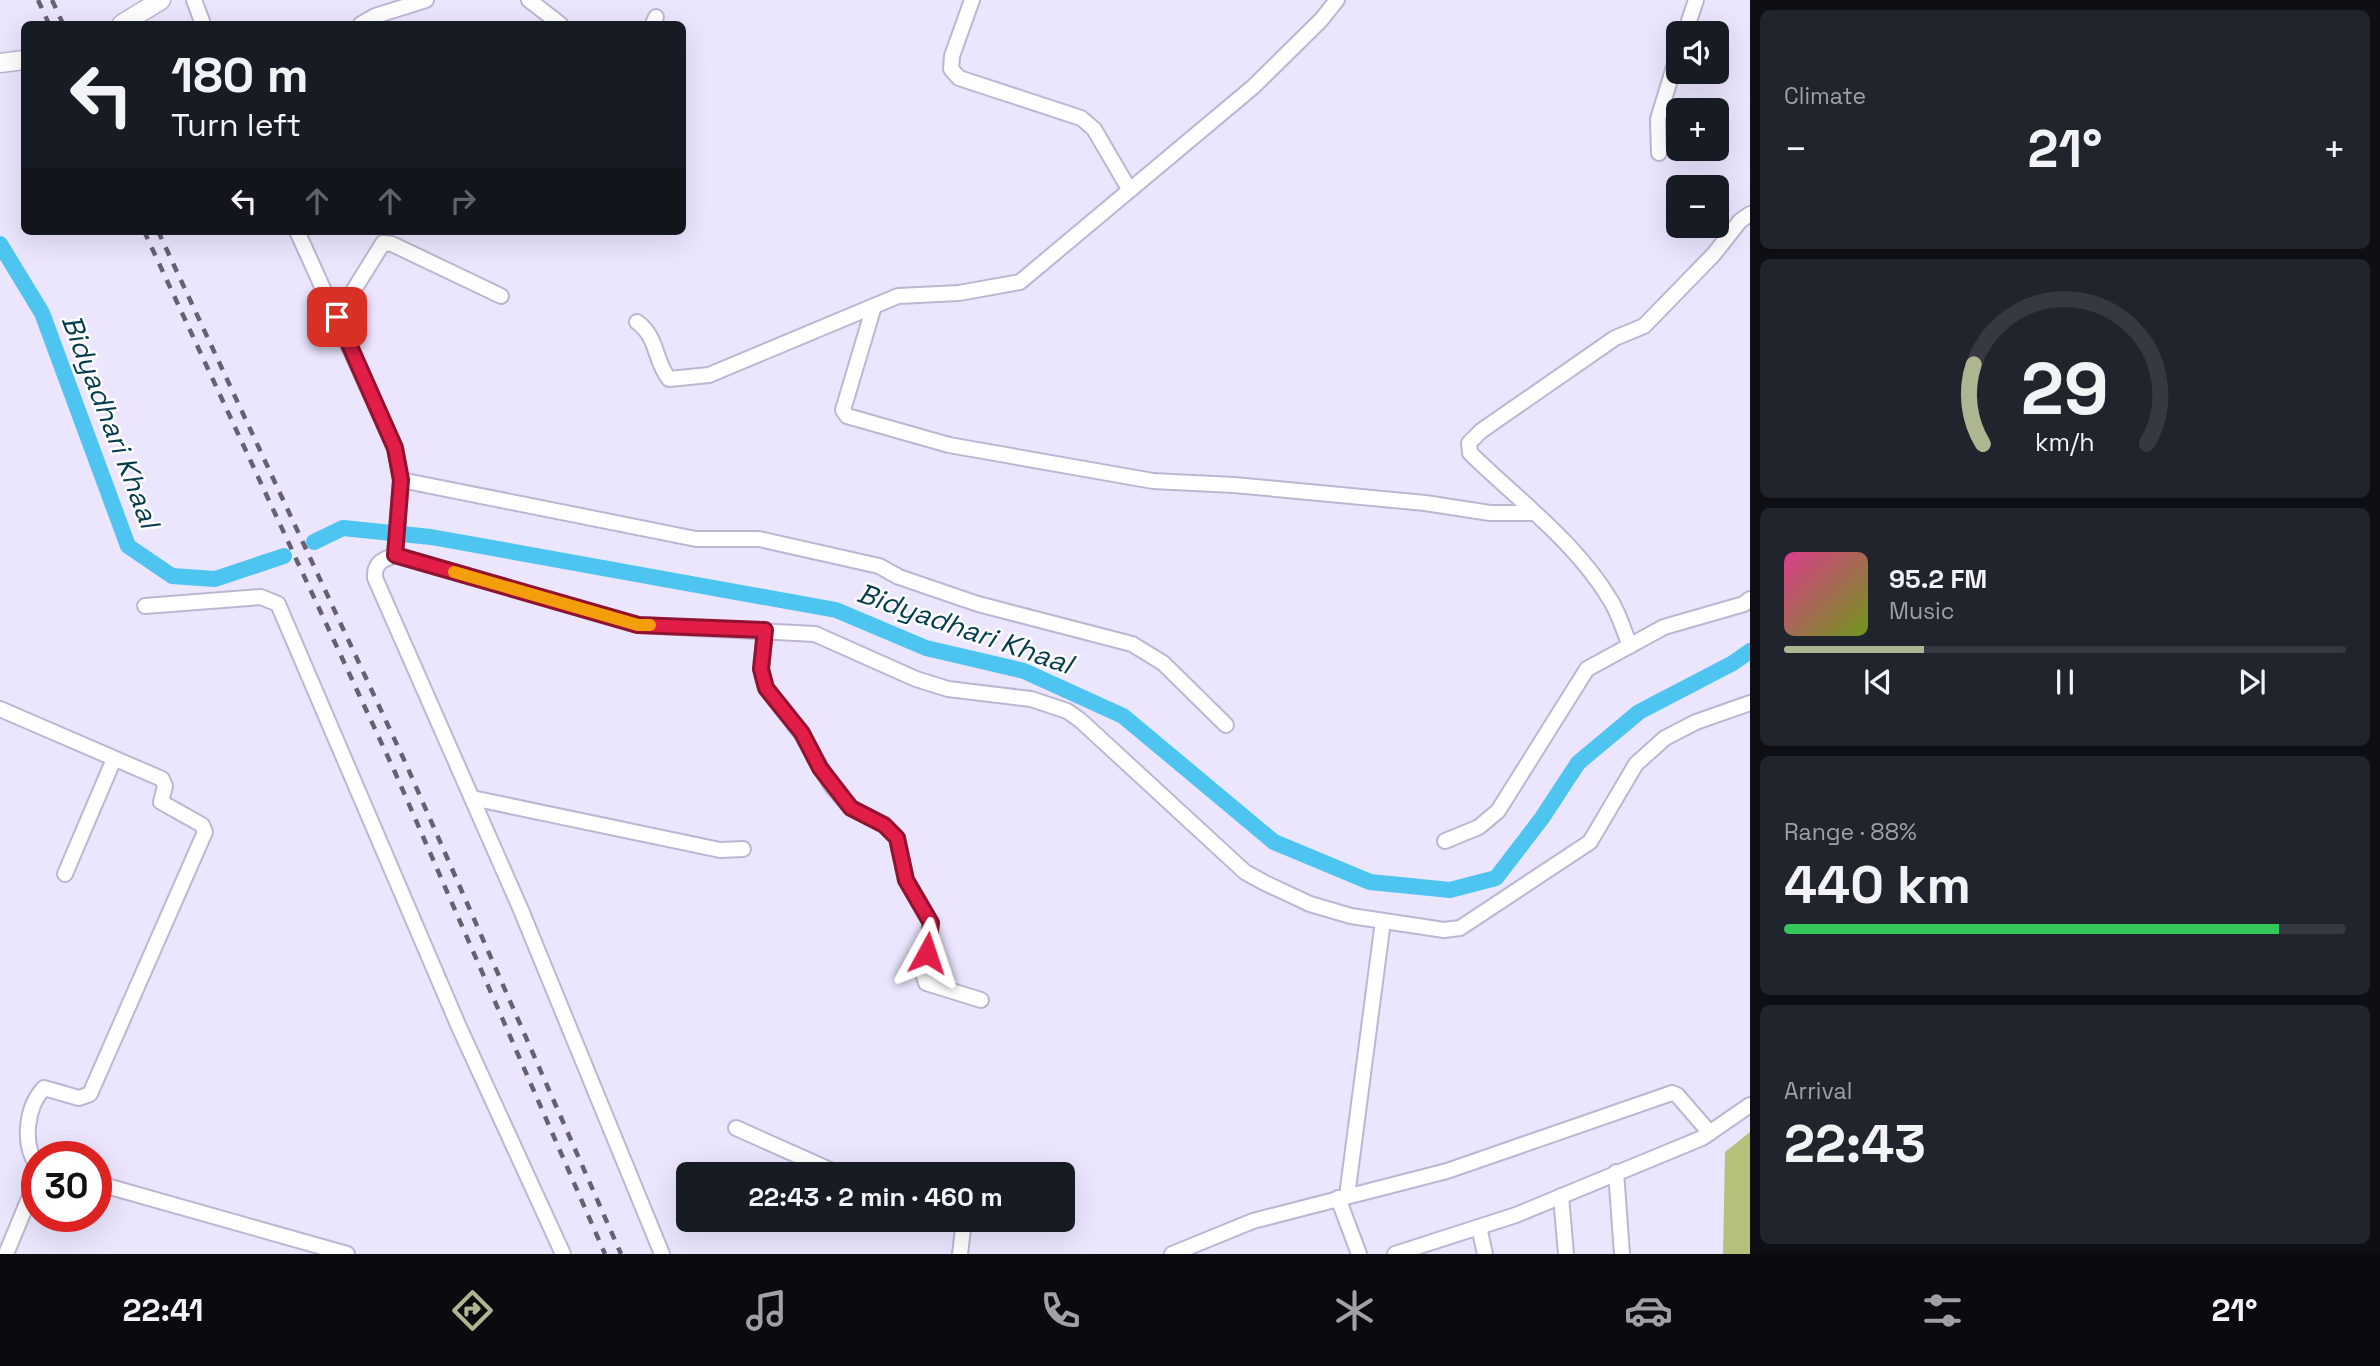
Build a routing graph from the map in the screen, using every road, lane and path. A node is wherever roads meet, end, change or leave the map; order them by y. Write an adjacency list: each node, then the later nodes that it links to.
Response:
1 (161, 0): 8 (street)
2 (194, 0): 9 (street)
3 (426, 0): 10 (street)
4 (529, 0): 11 (street)
5 (972, 0): 17 (street)
6 (1337, 0): 17 (street)
7 (1696, 0): 12 (street)
8 (127, 21)
9 (203, 21)
10 (366, 21)
11 (556, 21)
12 (1689, 21)
13 (21, 60): 14 (street)
14 (0, 64)
15 (1668, 84): 16 (street)
16 (1659, 153)
17 (1129, 189): 21 (street)
18 (1750, 214): 25 (street)
19 (299, 235): 22 (street)
20 (501, 296): 22 (street)
21 (874, 306): 23 (street); 25 (street)
22 (337, 317): 24 (street)
23 (637, 322)
24 (401, 480): 26 (street); 33 (street)
25 (1534, 513): 30 (street)
26 (395, 555): 29 (street); 35 (street)
27 (1750, 599): 30 (street)
28 (145, 606): 55 (street)
29 (765, 630): 39 (street); 40 (street)
30 (1630, 646): 36 (street)
31 (1750, 703): 39 (street)
32 (0, 709): 34 (street)
33 (1226, 725)
34 (114, 759): 38 (street); 44 (street)
35 (472, 798): 37 (street); 56 (street)
36 (1446, 841)
37 (743, 849)
38 (65, 874)
39 (1383, 921): 49 (street)
40 (981, 1000)
41 (1750, 1105): 43 (street)
42 (736, 1128): 45 (street)
43 (1710, 1133): 46 (street); 49 (street)
44 (28, 1141)
45 (812, 1162)
46 (1616, 1172): 48 (street); 63 (street)
47 (112, 1188): 54 (street)
48 (1561, 1196): 51 (street); 62 (street)
49 (1343, 1198): 58 (street); 59 (street)
50 (21, 1218): 53 (street)
51 (1479, 1227): 60 (street); 61 (street)
52 (963, 1232): 57 (street)
53 (6, 1254)
54 (347, 1254)
55 (563, 1254)
56 (662, 1254)
57 (960, 1254)
58 (1172, 1254)
59 (1359, 1254)
60 (1395, 1254)
61 (1485, 1254)
62 (1566, 1254)
63 (1622, 1254)

